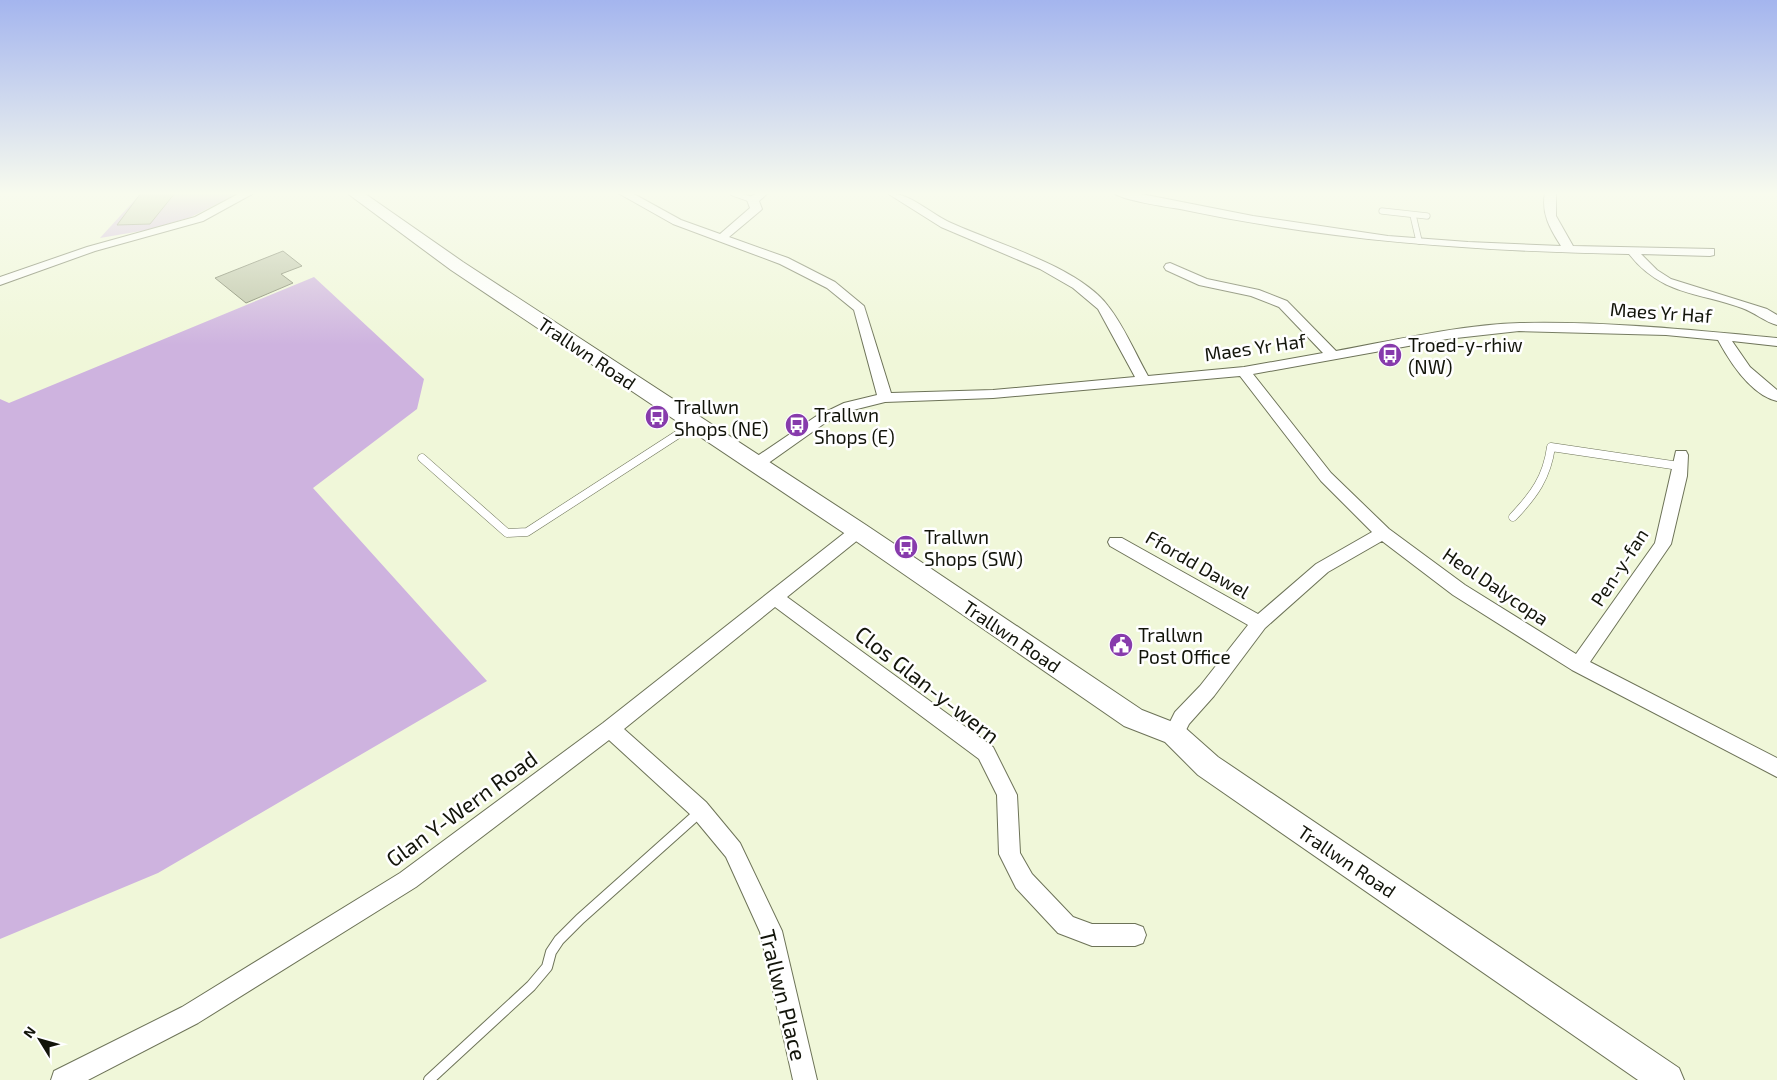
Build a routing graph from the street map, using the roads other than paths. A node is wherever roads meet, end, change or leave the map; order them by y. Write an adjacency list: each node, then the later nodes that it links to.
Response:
1 (111, 243): 11 (street)
2 (425, 243): 20 (street, Trallwn Road)
3 (733, 243): 19 (street)
4 (989, 243): 17 (street)
5 (1464, 243): 7 (street)
6 (1565, 243): 7 (street)
7 (1569, 249): 8 (street)
8 (1632, 250): 9 (street); 12 (street)
9 (1710, 252)
10 (1170, 267): 15 (street)
11 (0, 280)
12 (1777, 321)
13 (1722, 336): 14 (street, Maes Yr Haf); 15 (street, Maes Yr Haf); 18 (street)
14 (1777, 342)
15 (1334, 356): 16 (street, Maes Yr Haf)
16 (1244, 371): 17 (street, Maes Yr Haf); 26 (street, Heol Dalycopa)
17 (1144, 381): 19 (street, Maes Yr Haf)
18 (1777, 397)
19 (885, 398): 23 (street, Maes Yr Haf)
20 (694, 424): 21 (lane); 23 (street, Trallwn Road)
21 (422, 458)
22 (1680, 461): 24 (lane); 30 (street, Pen-y-fan)
23 (755, 465): 25 (street, Trallwn Road)
24 (1513, 517)
25 (858, 531): 28 (street, Glan Y-Wern Road); 32 (street, Trallwn Road)
26 (1383, 533): 29 (street); 30 (street, Heol Dalycopa)
27 (1116, 542): 29 (street, Ffordd Dawel)
28 (774, 596): 31 (street, Glan Y-Wern Road); 35 (street, Clos Glan-y-wern)
29 (1259, 623): 32 (street)
30 (1578, 665): 33 (street, Heol Dalycopa)
31 (610, 729): 34 (street, Trallwn Place); 36 (street, Glan Y-Wern Road)
32 (1174, 734): 39 (street, Trallwn Road)
33 (1777, 768)
34 (701, 812): 37 (lane); 38 (street, Trallwn Place)
35 (1135, 936)
36 (63, 1080)
37 (429, 1080)
38 (805, 1080)
39 (1667, 1080)

